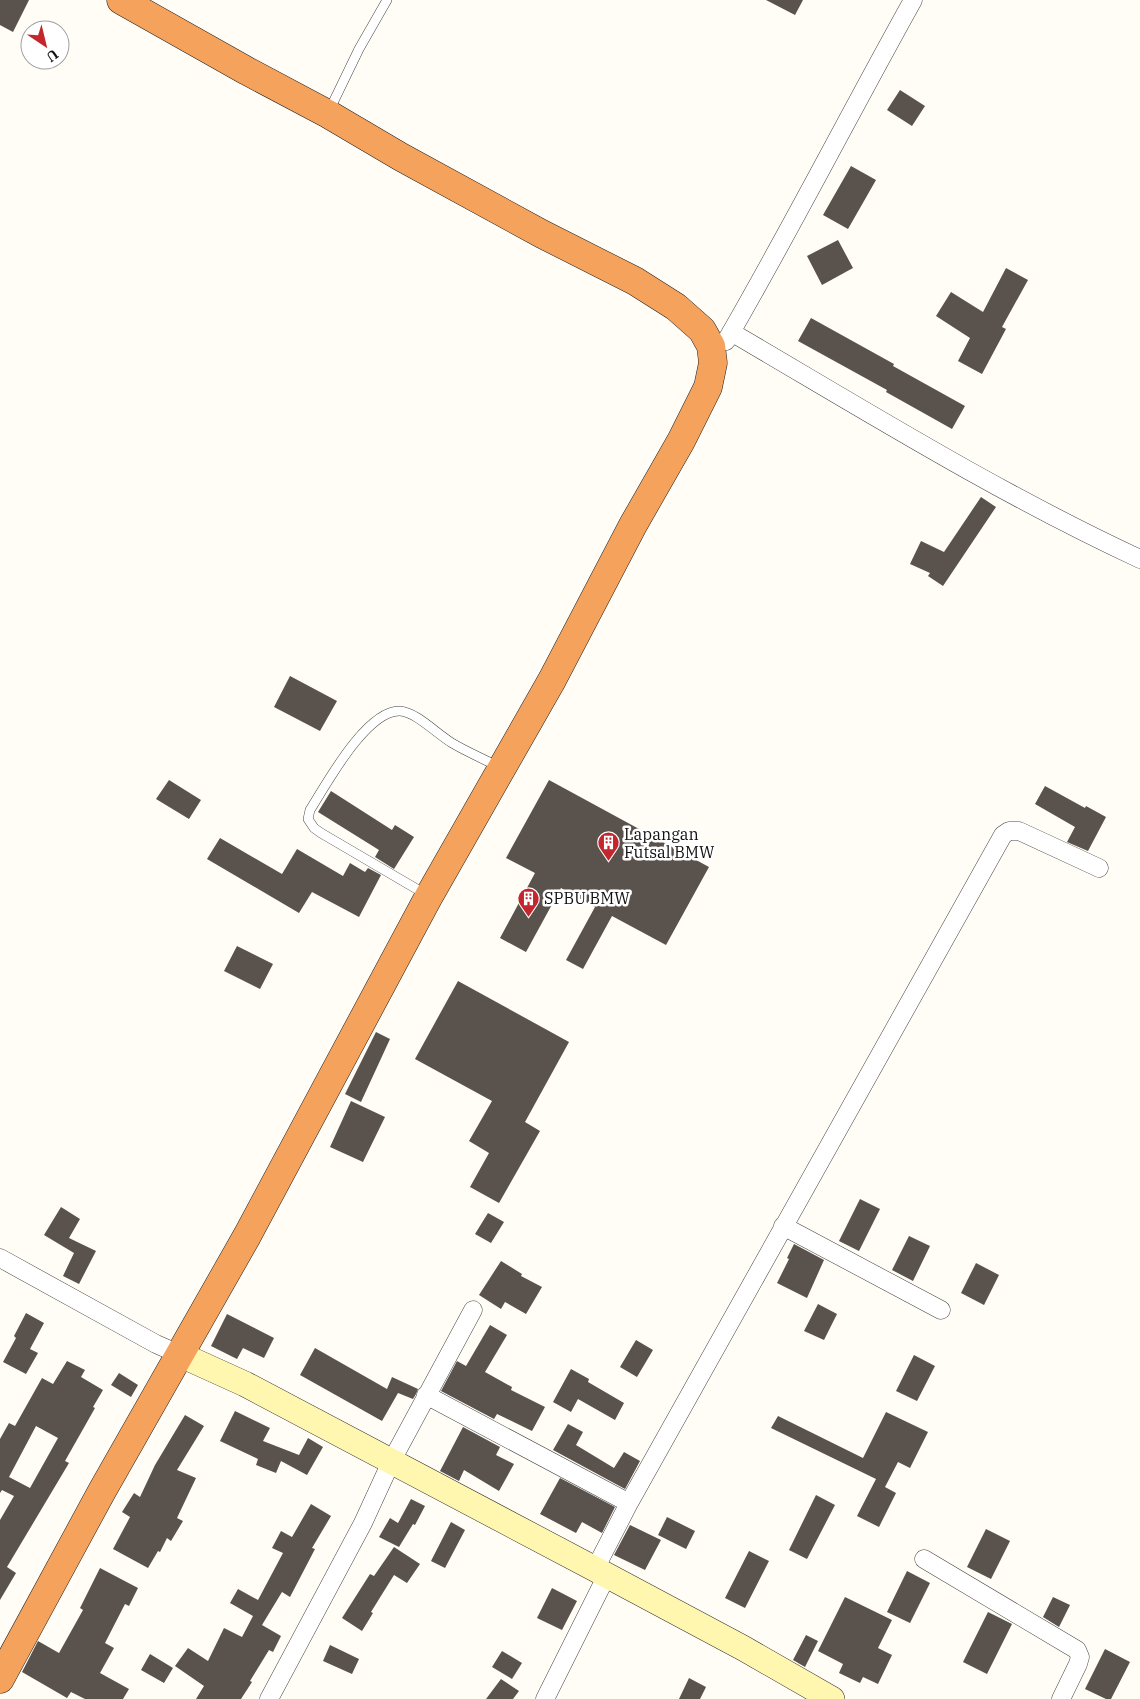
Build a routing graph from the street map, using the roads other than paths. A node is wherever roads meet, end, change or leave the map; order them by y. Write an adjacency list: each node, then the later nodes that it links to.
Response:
1 (121, 0): 4 (highway)
2 (387, 0): 4 (lane)
3 (913, 0): 5 (street)
4 (328, 114): 6 (highway)
5 (731, 332): 6 (street); 7 (street)
6 (713, 363): 8 (highway)
7 (1140, 559)
8 (502, 769): 10 (highway); 10 (lane)
9 (1100, 868): 11 (street)
10 (429, 896): 15 (highway)
11 (782, 1226): 14 (street); 18 (street)
12 (0, 1258): 15 (street)
13 (473, 1310): 16 (street)
14 (941, 1310)
15 (181, 1355): 17 (street); 21 (highway)
16 (426, 1395): 17 (street); 18 (street)
17 (391, 1462): 20 (street); 23 (street)
18 (629, 1503): 20 (street)
19 (924, 1559): 25 (street)
20 (601, 1572): 22 (street); 24 (street)
21 (0, 1679)
22 (823, 1697)
23 (269, 1699)
24 (544, 1699)
25 (1061, 1699)

